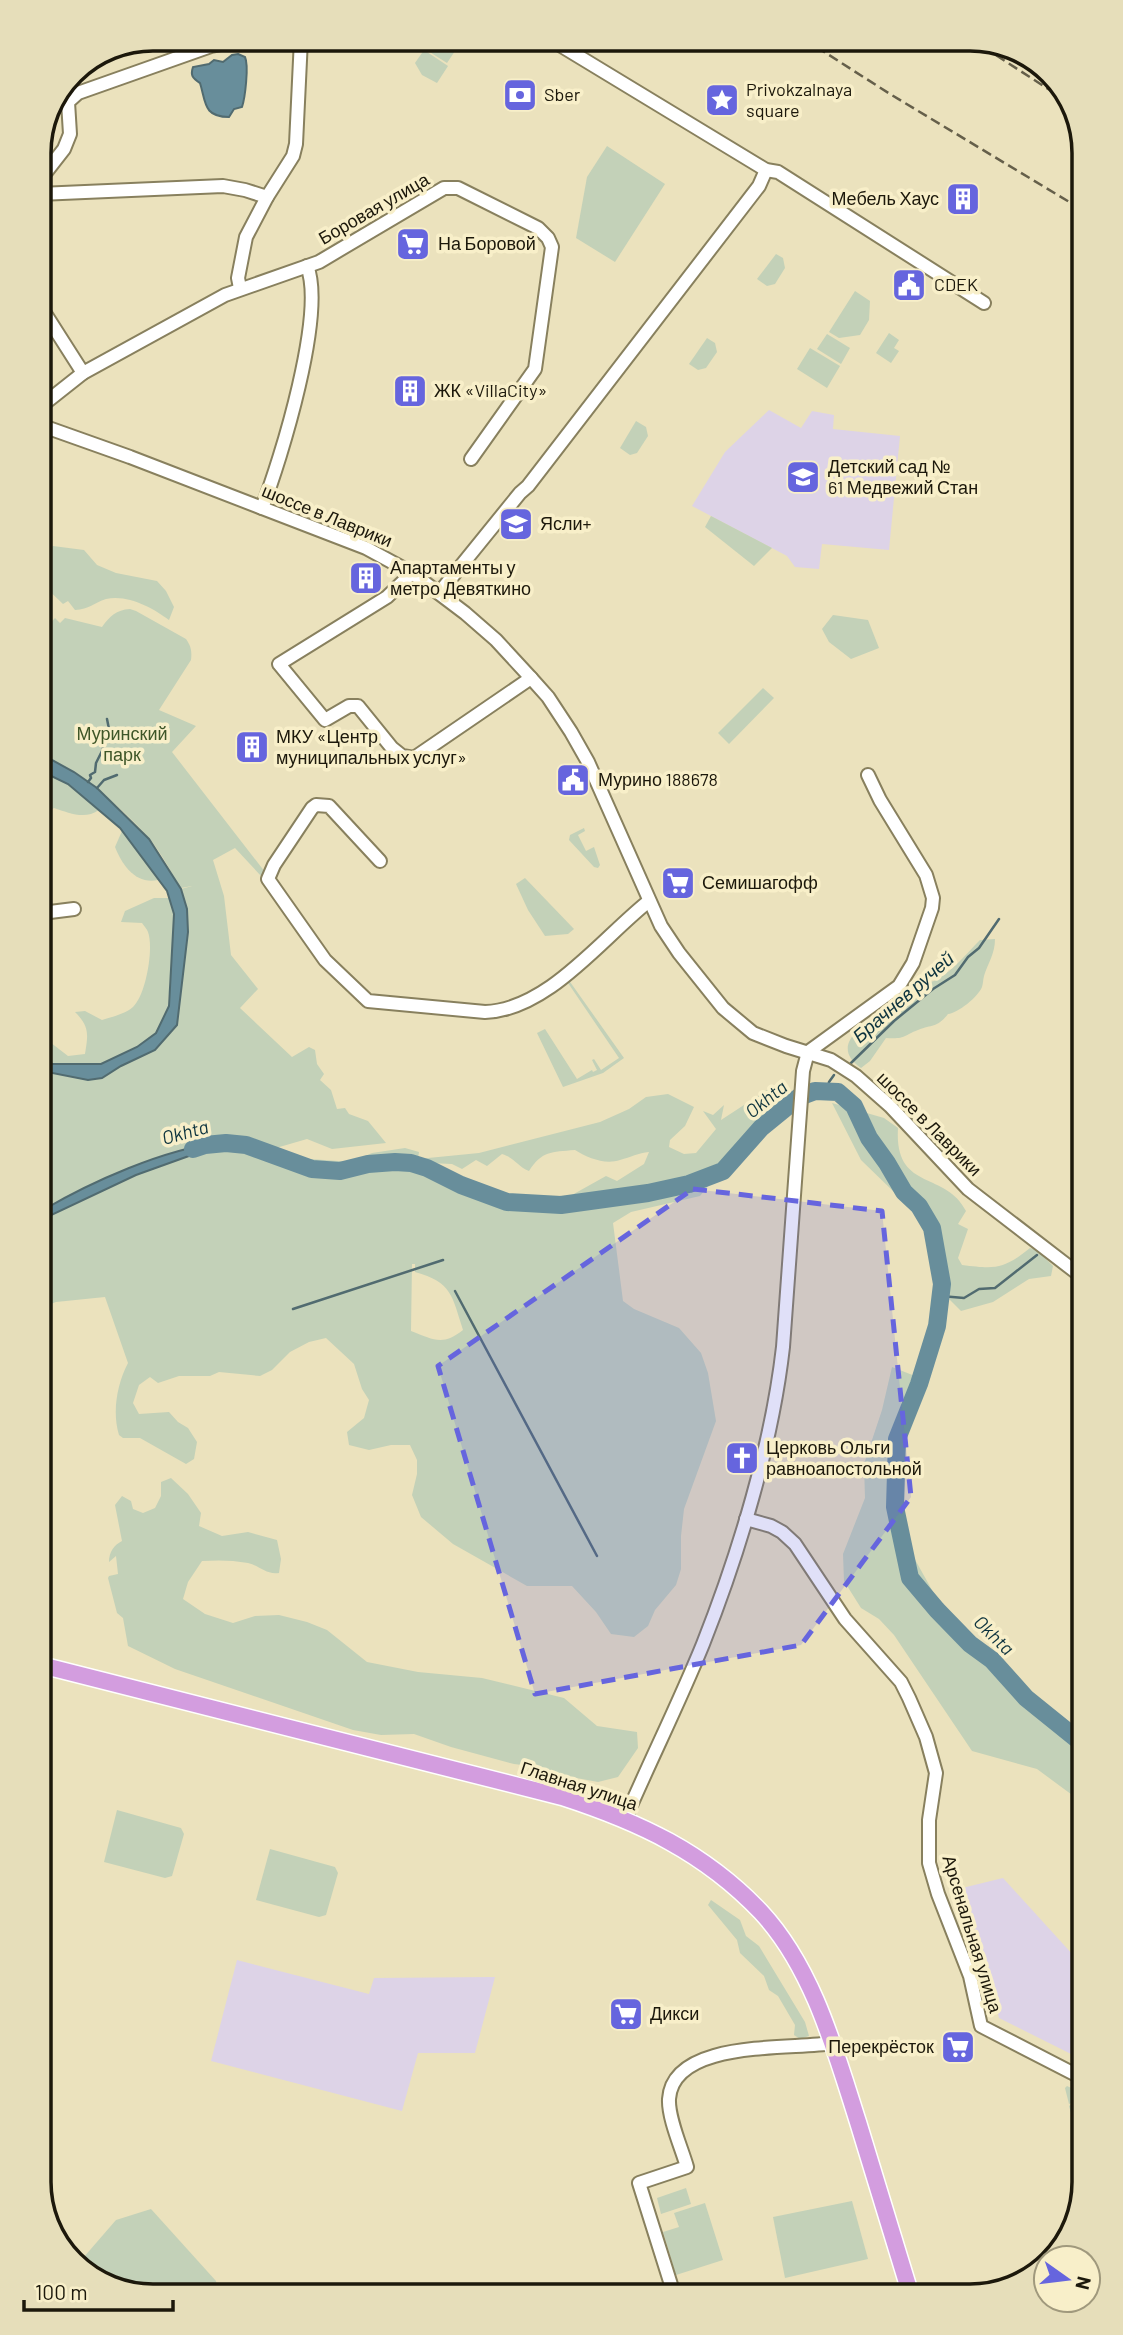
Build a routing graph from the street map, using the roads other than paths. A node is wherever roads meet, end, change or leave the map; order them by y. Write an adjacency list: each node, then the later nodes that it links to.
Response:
1 (197, 51): 4 (street)
2 (300, 51): 7 (street)
3 (570, 51): 5 (street)
4 (51, 166)
5 (766, 170): 10 (street); 18 (street)
6 (51, 194): 7 (street)
7 (267, 197): 9 (street)
8 (307, 265): 9 (street, Боровая улица); 15 (street, Боровая улица); 16 (street)
9 (240, 288): 12 (street, Боровая улица)
10 (984, 303)
11 (51, 323): 12 (street)
12 (83, 373): 13 (street, Боровая улица)
13 (51, 398)
14 (51, 429): 16 (street, шоссе в Лаврики)
15 (471, 459)
16 (262, 508): 17 (street, шоссе в Лаврики)
17 (412, 573): 18 (street, шоссе в Лаврики); 19 (street)
18 (439, 593): 19 (street, шоссе в Лаврики)
19 (531, 678): 22 (street, шоссе в Лаврики)
20 (868, 775): 25 (street)
21 (380, 861): 22 (street)
22 (649, 901): 25 (street, шоссе в Лаврики)
23 (74, 909): 24 (street)
24 (51, 913)
25 (808, 1052): 26 (street, шоссе в Лаврики); 27 (street)
26 (1072, 1269)
27 (746, 1519): 29 (street); 31 (street, Арсенальная улица)
28 (51, 1668): 29 (main road, Главная улица)
29 (625, 1819): 30 (main road, Главная улица)
30 (832, 2043): 32 (street); 33 (main road, Главная улица)
31 (1072, 2073)
32 (671, 2284)
33 (907, 2284)

